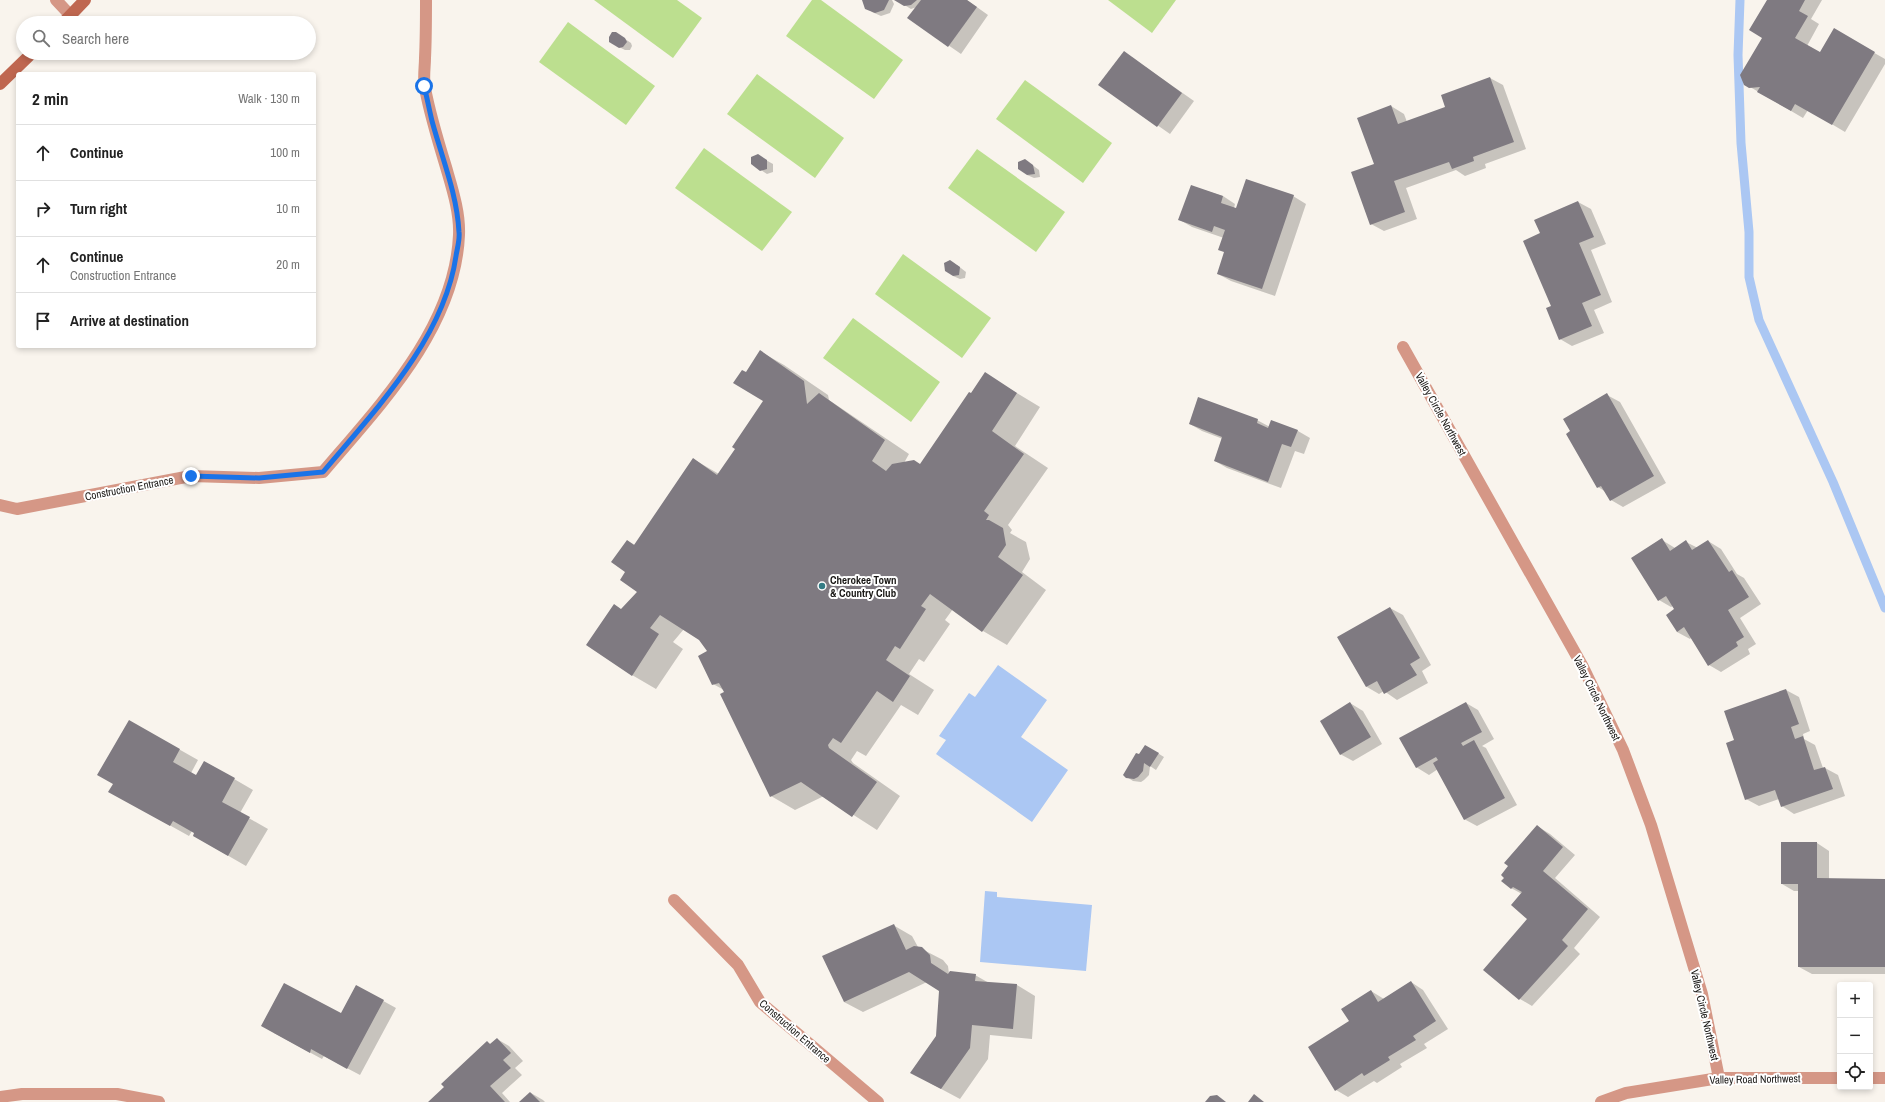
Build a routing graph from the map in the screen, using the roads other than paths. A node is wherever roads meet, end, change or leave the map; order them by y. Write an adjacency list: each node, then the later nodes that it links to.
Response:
1 (56, 0): 4 (street)
2 (85, 0): 5 (main road)
3 (426, 0): 9 (street, Construction Entrance)
4 (65, 16)
5 (71, 16)
6 (25, 60): 7 (main road)
7 (0, 84)
8 (1403, 347): 11 (street, Valley Circle Northwest)
9 (0, 506)
10 (674, 900): 17 (street, Construction Entrance)
11 (1719, 1078): 12 (street, Valley Road Northwest); 18 (street, Valley Road Northwest)
12 (1837, 1078)
13 (1873, 1078): 14 (street)
14 (1885, 1078)
15 (0, 1097): 16 (street)
16 (159, 1102)
17 (878, 1102)
18 (1601, 1102)

